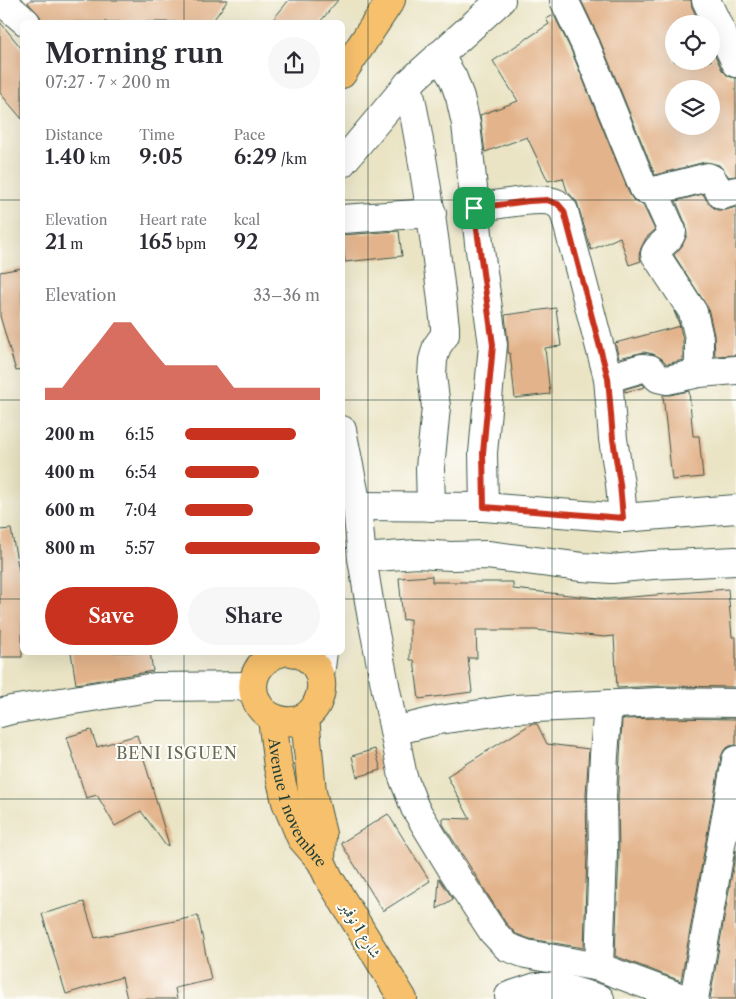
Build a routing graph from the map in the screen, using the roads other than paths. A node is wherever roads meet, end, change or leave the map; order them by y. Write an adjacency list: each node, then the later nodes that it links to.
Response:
1 (0, 0): 6 (street)
2 (391, 0): 9 (main road)
3 (501, 0): 7 (street)
4 (564, 0): 12 (street)
5 (706, 0): 8 (street)
6 (24, 20)
7 (439, 55): 10 (street); 14 (street)
8 (736, 63)
9 (345, 69)
10 (408, 84): 11 (street); 15 (street)
11 (345, 159)
12 (654, 191): 13 (street); 18 (street)
13 (736, 191)
14 (474, 208): 19 (street); 23 (street)
15 (432, 213): 16 (street); 22 (street)
16 (345, 219)
17 (736, 370): 18 (street)
18 (699, 373): 19 (street)
19 (608, 378): 25 (street)
20 (345, 445): 21 (street)
21 (357, 506): 22 (street); 26 (street)
22 (431, 507): 23 (street)
23 (484, 507): 25 (street)
24 (736, 509): 25 (street)
25 (623, 518)
26 (362, 558): 27 (street); 37 (street)
27 (736, 561)
28 (275, 655): 31 (main road)
29 (284, 655): 30 (main road)
30 (322, 664): 35 (main road)
31 (252, 686): 34 (street); 36 (main road)
32 (736, 703): 33 (street)
33 (608, 704): 37 (street); 40 (street)
34 (0, 713)
35 (305, 717): 36 (main road); 39 (main road, Avenue 1 novembre)
36 (272, 718): 39 (main road, Avenue 1 novembre)
37 (394, 731): 40 (street)
38 (736, 760): 45 (street)
39 (321, 861): 42 (main road, شارع 1 نوفمبر)
40 (599, 967): 44 (street)
41 (509, 996): 43 (street)
42 (403, 999)
43 (600, 999)
44 (686, 999)
45 (694, 999)

